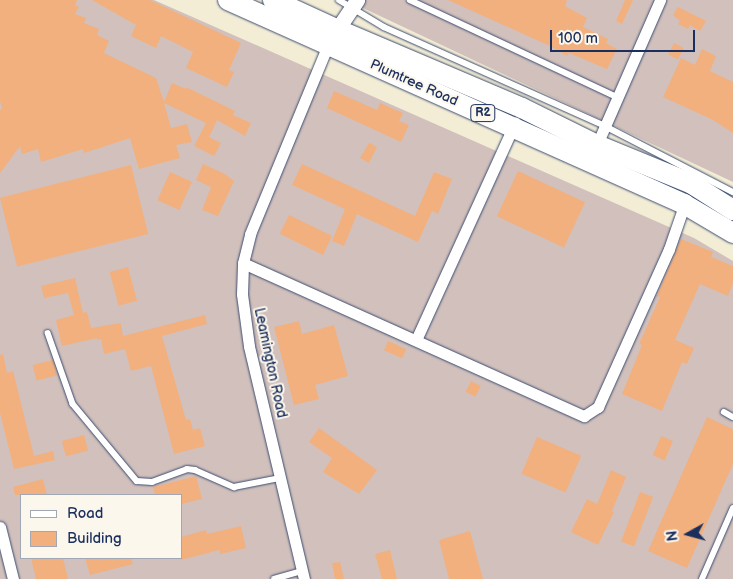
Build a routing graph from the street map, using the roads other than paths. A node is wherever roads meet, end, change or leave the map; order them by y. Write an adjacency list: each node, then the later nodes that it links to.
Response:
1 (228, 0): 6 (highway, Plumtree Road / R2)
2 (273, 0): 6 (highway, Plumtree Road / R2)
3 (410, 0): 7 (lane)
4 (660, 0): 7 (street)
5 (349, 3): 6 (street); 10 (lane)
6 (332, 37): 8 (highway, Plumtree Road / R2); 9 (highway, Plumtree Road / R2); 17 (street, Leamington Road)
7 (619, 98): 10 (street)
8 (522, 108): 9 (street); 11 (highway, Plumtree Road / R2)
9 (514, 126): 11 (highway, Plumtree Road / R2); 19 (street)
10 (605, 126): 11 (street); 13 (lane)
11 (593, 153): 12 (highway, Plumtree Road / R2); 14 (highway, Plumtree Road / R2)
12 (692, 184): 14 (street); 15 (highway, Plumtree Road / R2)
13 (733, 192)
14 (684, 204): 16 (highway, Plumtree Road / R2); 19 (street)
15 (733, 210)
16 (733, 233)
17 (243, 263): 19 (street); 22 (street, Leamington Road)
18 (48, 333): 22 (lane)
19 (416, 340)
20 (724, 412): 21 (lane)
21 (733, 417)
22 (280, 478): 26 (street, Leamington Road)
23 (733, 508): 24 (lane)
24 (730, 524): 29 (lane)
25 (0, 527): 27 (street)
26 (303, 575): 28 (lane)
27 (13, 579)
28 (274, 579)
29 (702, 579)

